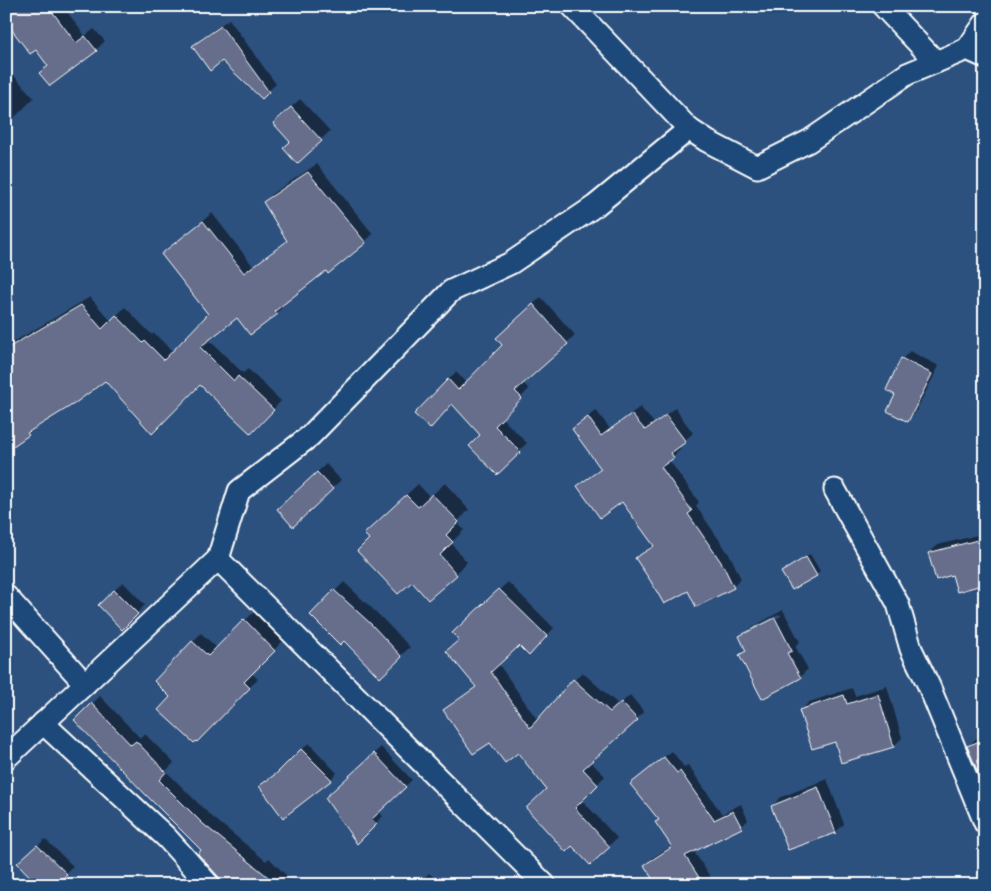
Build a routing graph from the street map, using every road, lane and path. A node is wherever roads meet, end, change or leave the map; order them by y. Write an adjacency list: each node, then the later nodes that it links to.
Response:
1 (572, 6): 6 (street)
2 (883, 6): 5 (street)
3 (985, 23): 4 (street)
4 (976, 53): 5 (street)
5 (936, 62): 6 (street)
6 (689, 128): 8 (street)
7 (835, 490): 13 (street)
8 (218, 559): 10 (street); 15 (street)
9 (6, 596): 10 (street)
10 (85, 684): 11 (street)
11 (43, 723): 12 (street); 14 (street)
12 (6, 758)
13 (985, 823)
14 (209, 885)
15 (545, 885)

